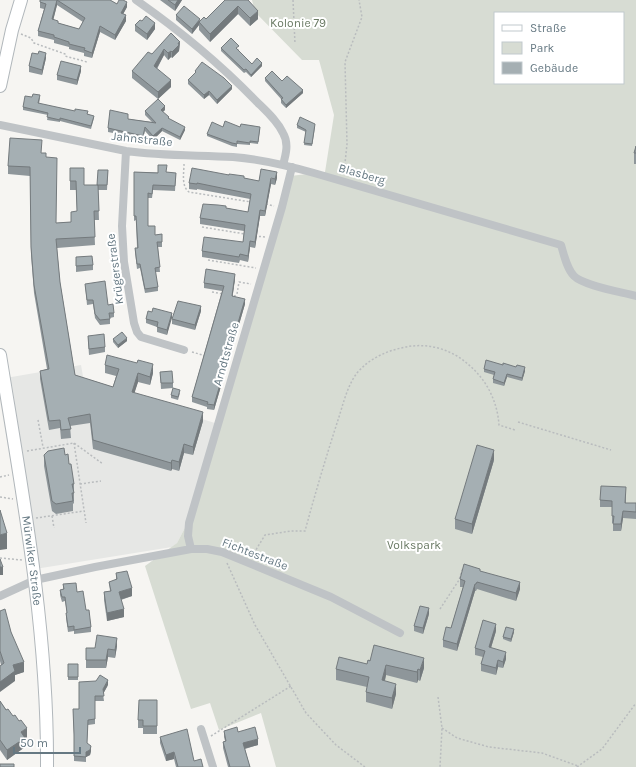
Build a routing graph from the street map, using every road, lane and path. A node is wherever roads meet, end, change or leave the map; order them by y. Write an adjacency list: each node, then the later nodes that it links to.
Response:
1 (21, 0): 5 (main road)
2 (136, 0): 12 (street)
3 (293, 0): 6 (path)
4 (359, 0): 14 (path)
5 (12, 30): 7 (path); 8 (main road)
6 (295, 44)
7 (87, 62)
8 (0, 86)
9 (0, 125): 10 (street, Jahnstraße)
10 (126, 151): 11 (street, Jahnstraße); 27 (street, Krügerstraße)
11 (185, 155): 12 (street, Jahnstraße); 15 (path)
12 (283, 165): 13 (street, Blasberg)
13 (292, 167): 14 (street, Blasberg); 17 (street, Arndtstraße)
14 (344, 181): 26 (street, Blasberg)
15 (255, 203)
16 (262, 204): 17 (path)
17 (282, 207): 21 (street, Arndtstraße)
18 (202, 226): 19 (path)
19 (247, 234)
20 (254, 235): 21 (path)
21 (273, 239): 23 (street, Arndtstraße)
22 (208, 260): 23 (path)
23 (264, 270): 24 (street, Arndtstraße)
24 (259, 286): 25 (path); 47 (street, Arndtstraße)
25 (212, 292)
26 (636, 296)
27 (184, 350): 29 (path)
28 (0, 355): 41 (main road, Mürwiker Straße)
29 (212, 358)
30 (38, 420): 34 (path)
31 (518, 422): 36 (path)
32 (515, 430): 49 (path)
33 (74, 443): 34 (path); 37 (path); 39 (path)
34 (43, 448): 35 (path)
35 (30, 450)
36 (611, 450)
37 (103, 464)
38 (101, 481): 39 (path)
39 (80, 484): 42 (path)
40 (0, 497): 41 (path)
41 (22, 497): 44 (main road, Mürwiker Straße)
42 (84, 511): 43 (path); 45 (path)
43 (52, 516): 44 (path); 46 (path)
44 (26, 520): 51 (main road, Mürwiker Straße)
45 (86, 523)
46 (54, 528)
47 (191, 549): 48 (street, Fichtestraße); 53 (street, Fichtestraße)
48 (222, 552): 56 (street, Fichtestraße); 57 (path)
49 (254, 552)
50 (0, 558): 51 (path)
51 (32, 558): 53 (main road, Mürwiker Straße)
52 (466, 568): 55 (path)
53 (36, 580): 54 (street, Fichtestraße); 64 (main road, Mürwiker Straße)
54 (0, 596)
55 (440, 609)
56 (400, 633)
57 (291, 686): 62 (path); 66 (path)
58 (438, 697): 60 (path)
59 (636, 703): 69 (path)
60 (442, 728): 63 (path); 67 (path)
61 (201, 729): 62 (street)
62 (204, 740): 65 (street)
63 (570, 763): 68 (path); 69 (path)
64 (47, 767)
65 (212, 767)
66 (364, 767)
67 (440, 767)
68 (571, 767)
69 (578, 767)

